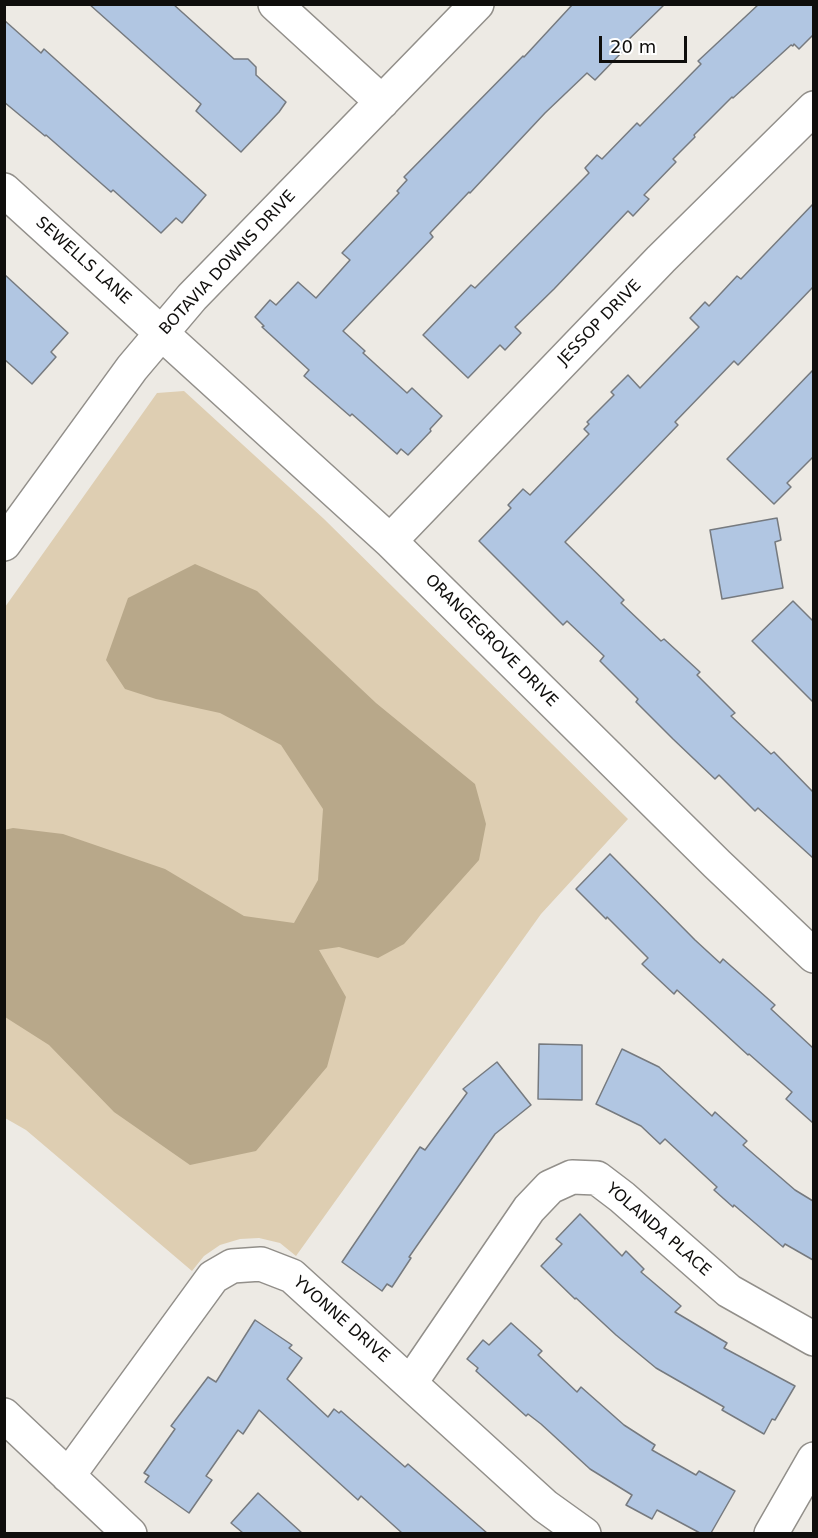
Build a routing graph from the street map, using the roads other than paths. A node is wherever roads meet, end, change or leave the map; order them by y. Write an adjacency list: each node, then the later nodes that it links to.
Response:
1 (274, 4): 3 (street)
2 (477, 4): 3 (street, BOTAVIA DOWNS DRIVE)
3 (382, 102): 6 (street, BOTAVIA DOWNS DRIVE)
4 (813, 108): 8 (street, JESSOP DRIVE)
5 (4, 190): 6 (street, SEWELLS LANE)
6 (162, 333): 7 (street, BOTAVIA DOWNS DRIVE); 8 (street, ORANGEGROVE DRIVE)
7 (9, 526)
8 (390, 541): 9 (street, ORANGEGROVE DRIVE)
9 (813, 956)
10 (813, 1339): 11 (street, YOLANDA PLACE)
11 (411, 1382): 14 (street, YVONNE DRIVE); 16 (street, YVONNE DRIVE)
12 (4, 1415): 14 (street)
13 (813, 1459): 17 (street)
14 (68, 1476): 15 (street)
15 (130, 1533)
16 (584, 1533)
17 (771, 1533)

